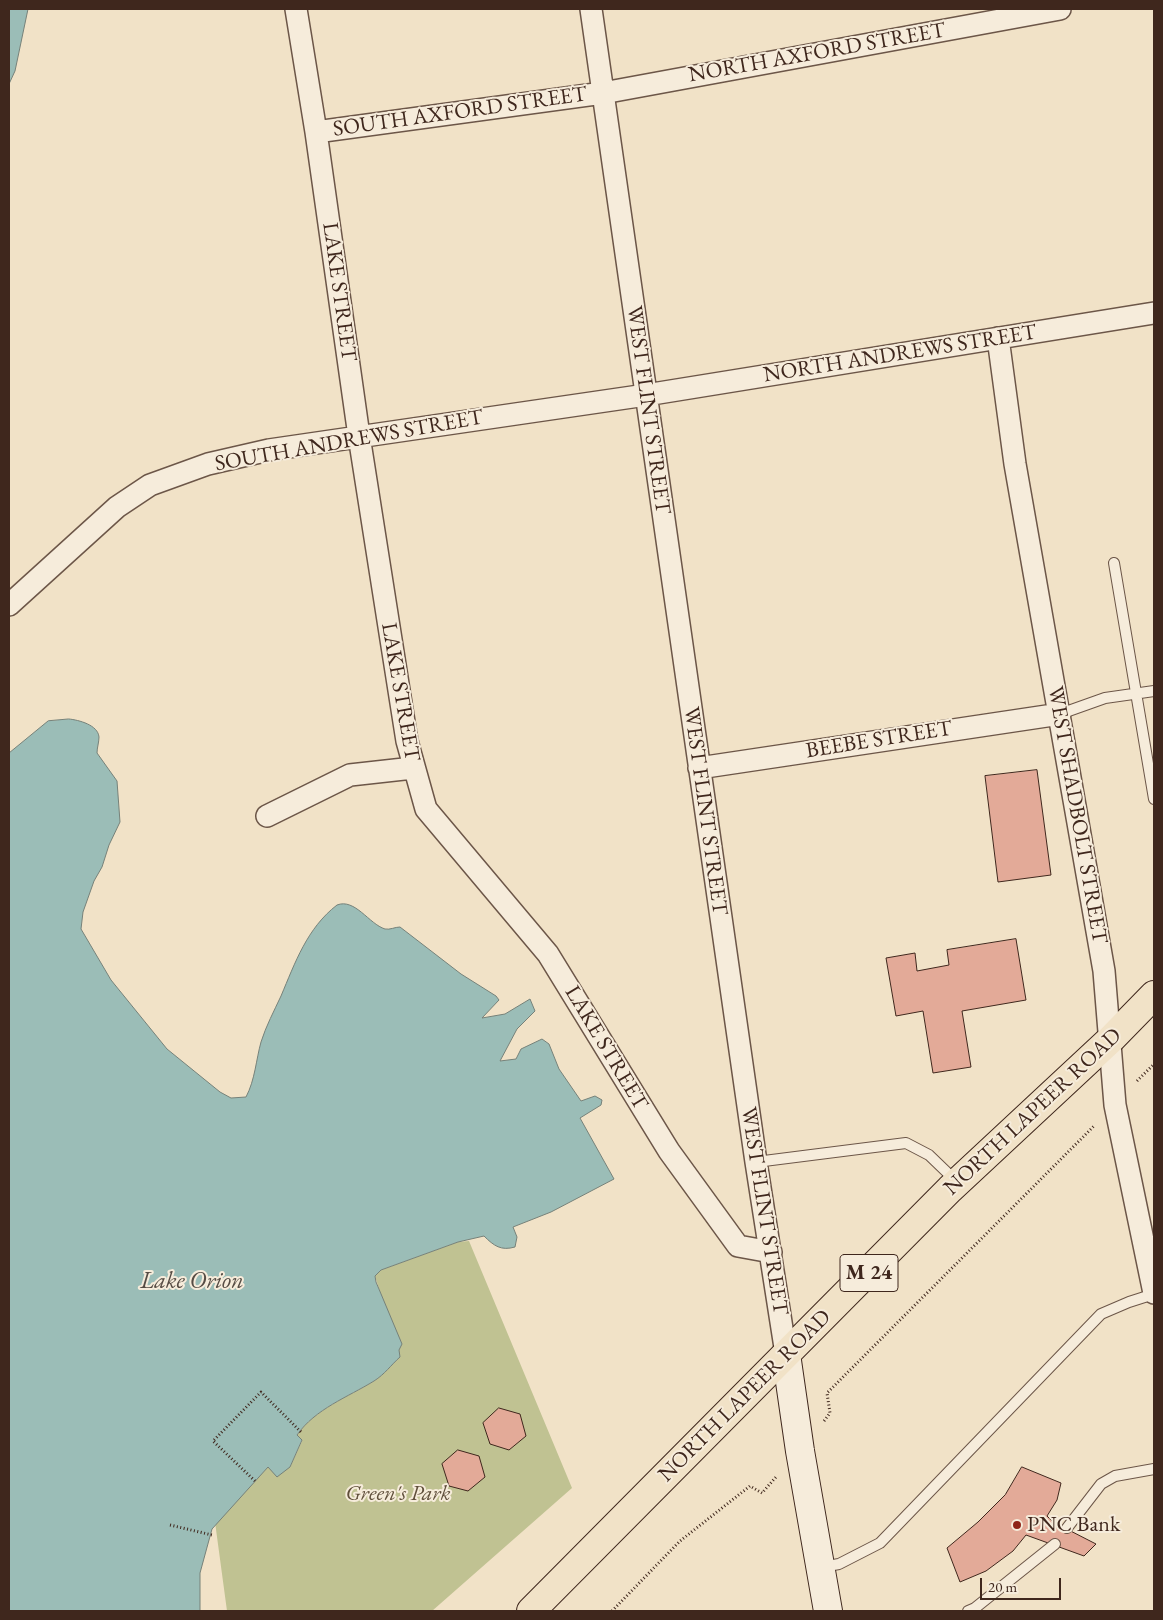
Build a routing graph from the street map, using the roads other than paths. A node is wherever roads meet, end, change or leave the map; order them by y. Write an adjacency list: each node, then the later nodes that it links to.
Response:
1 (296, 9): 5 (street, LAKE STREET)
2 (591, 9): 4 (street, WEST FLINT STREET)
3 (1060, 9): 4 (street, NORTH AXFORD STREET)
4 (603, 92): 5 (street, SOUTH AXFORD STREET); 8 (street, WEST FLINT STREET)
5 (316, 132): 9 (street, LAKE STREET)
6 (1154, 313): 7 (street, NORTH ANDREWS STREET)
7 (998, 338): 8 (street, NORTH ANDREWS STREET); 14 (street, WEST SHADBOLT STREET)
8 (646, 395): 9 (street, SOUTH ANDREWS STREET); 16 (street, WEST FLINT STREET)
9 (359, 436): 11 (street, SOUTH ANDREWS STREET); 15 (street, LAKE STREET)
10 (1114, 563): 13 (lane)
11 (9, 605)
12 (1154, 690): 13 (lane)
13 (1136, 693): 14 (lane); 17 (lane)
14 (1060, 714): 16 (street, BEEBE STREET); 20 (street, WEST SHADBOLT STREET)
15 (413, 768): 18 (street); 23 (street, LAKE STREET)
16 (699, 768): 21 (street, WEST FLINT STREET)
17 (1154, 799)
18 (267, 816)
19 (1154, 995): 20 (main road, NORTH LAPEER ROAD / M 24)
20 (1110, 1040): 22 (main road, NORTH LAPEER ROAD / M 24); 24 (street, WEST SHADBOLT STREET)
21 (756, 1162): 22 (lane); 23 (street, WEST FLINT STREET)
22 (957, 1183): 25 (main road, NORTH LAPEER ROAD / M 24)
23 (771, 1252): 25 (street, WEST FLINT STREET)
24 (1154, 1293): 29 (lane)
25 (786, 1354): 29 (main road, WEST FLINT STREET); 30 (main road, NORTH LAPEER ROAD / M 24)
26 (1154, 1469): 27 (lane)
27 (1067, 1528)
28 (1055, 1544): 32 (lane)
29 (821, 1567): 31 (main road, WEST FLINT STREET)
30 (532, 1611)
31 (828, 1611)
32 (968, 1611)

